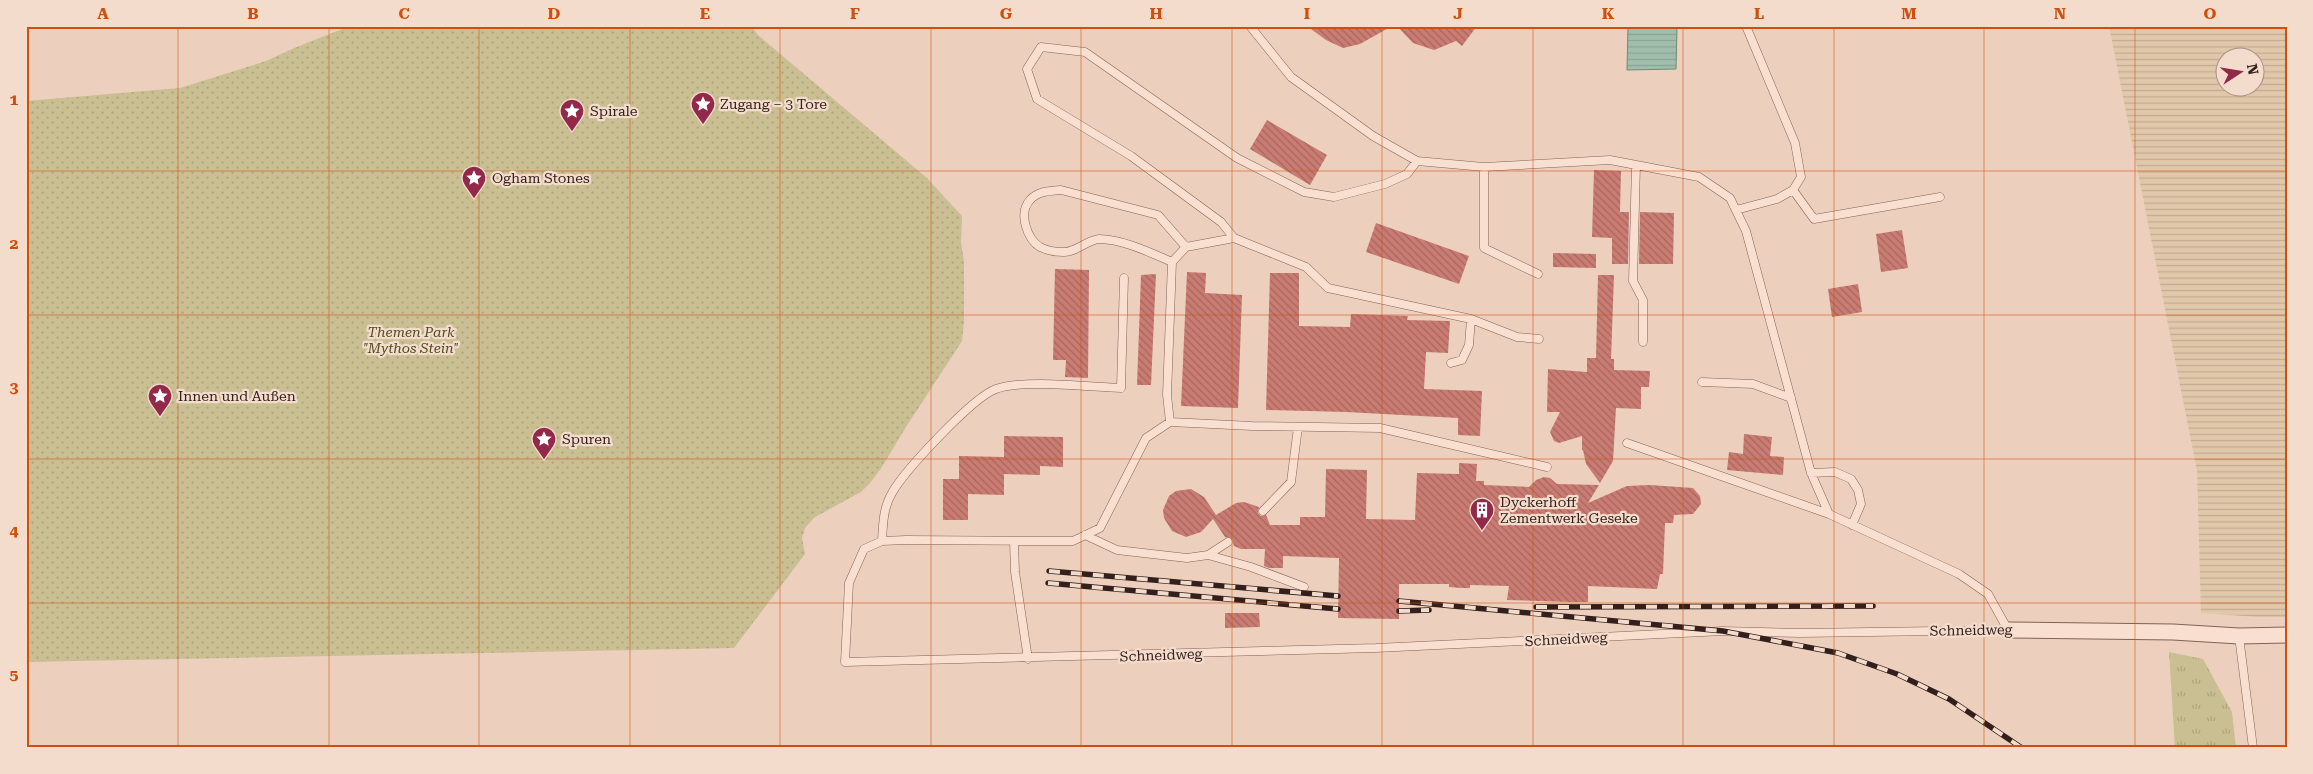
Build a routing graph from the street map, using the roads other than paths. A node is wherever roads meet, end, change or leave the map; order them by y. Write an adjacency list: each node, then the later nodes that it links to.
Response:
1 (1250, 26): 3 (lane)
2 (1746, 26): 6 (lane)
3 (1418, 161): 5 (lane); 9 (lane)
4 (1636, 165): 5 (lane); 8 (lane); 16 (lane)
5 (1484, 167): 12 (lane)
6 (1793, 190): 7 (lane); 8 (lane)
7 (1940, 198)
8 (1736, 210): 19 (lane)
9 (1234, 238): 10 (lane); 14 (lane)
10 (1186, 247): 11 (lane); 11 (lane)
11 (1172, 262): 20 (lane)
12 (1538, 274)
13 (1124, 278): 29 (lane)
14 (1471, 319): 15 (lane); 17 (lane)
15 (1539, 339)
16 (1643, 342)
17 (1451, 363)
18 (1702, 382): 19 (lane)
19 (1791, 398): 24 (lane)
20 (1170, 422): 21 (lane); 28 (lane)
21 (1298, 427): 23 (lane); 25 (lane)
22 (1627, 443): 26 (lane)
23 (1547, 467)
24 (1811, 473): 26 (lane); 27 (lane)
25 (1263, 511)
26 (1829, 514): 27 (lane)
27 (1852, 525): 34 (lane)
28 (1085, 535): 30 (lane); 32 (lane)
29 (882, 541): 30 (lane); 37 (lane, Schneidweg)
30 (1014, 542): 37 (lane)
31 (1228, 542): 32 (lane)
32 (1208, 555): 33 (lane)
33 (1304, 587)
34 (2008, 630): 36 (street, Schneidweg); 37 (lane, Schneidweg)
35 (2287, 635): 36 (street, Schneidweg)
36 (2239, 636): 38 (lane)
37 (1028, 659)
38 (2253, 748)

